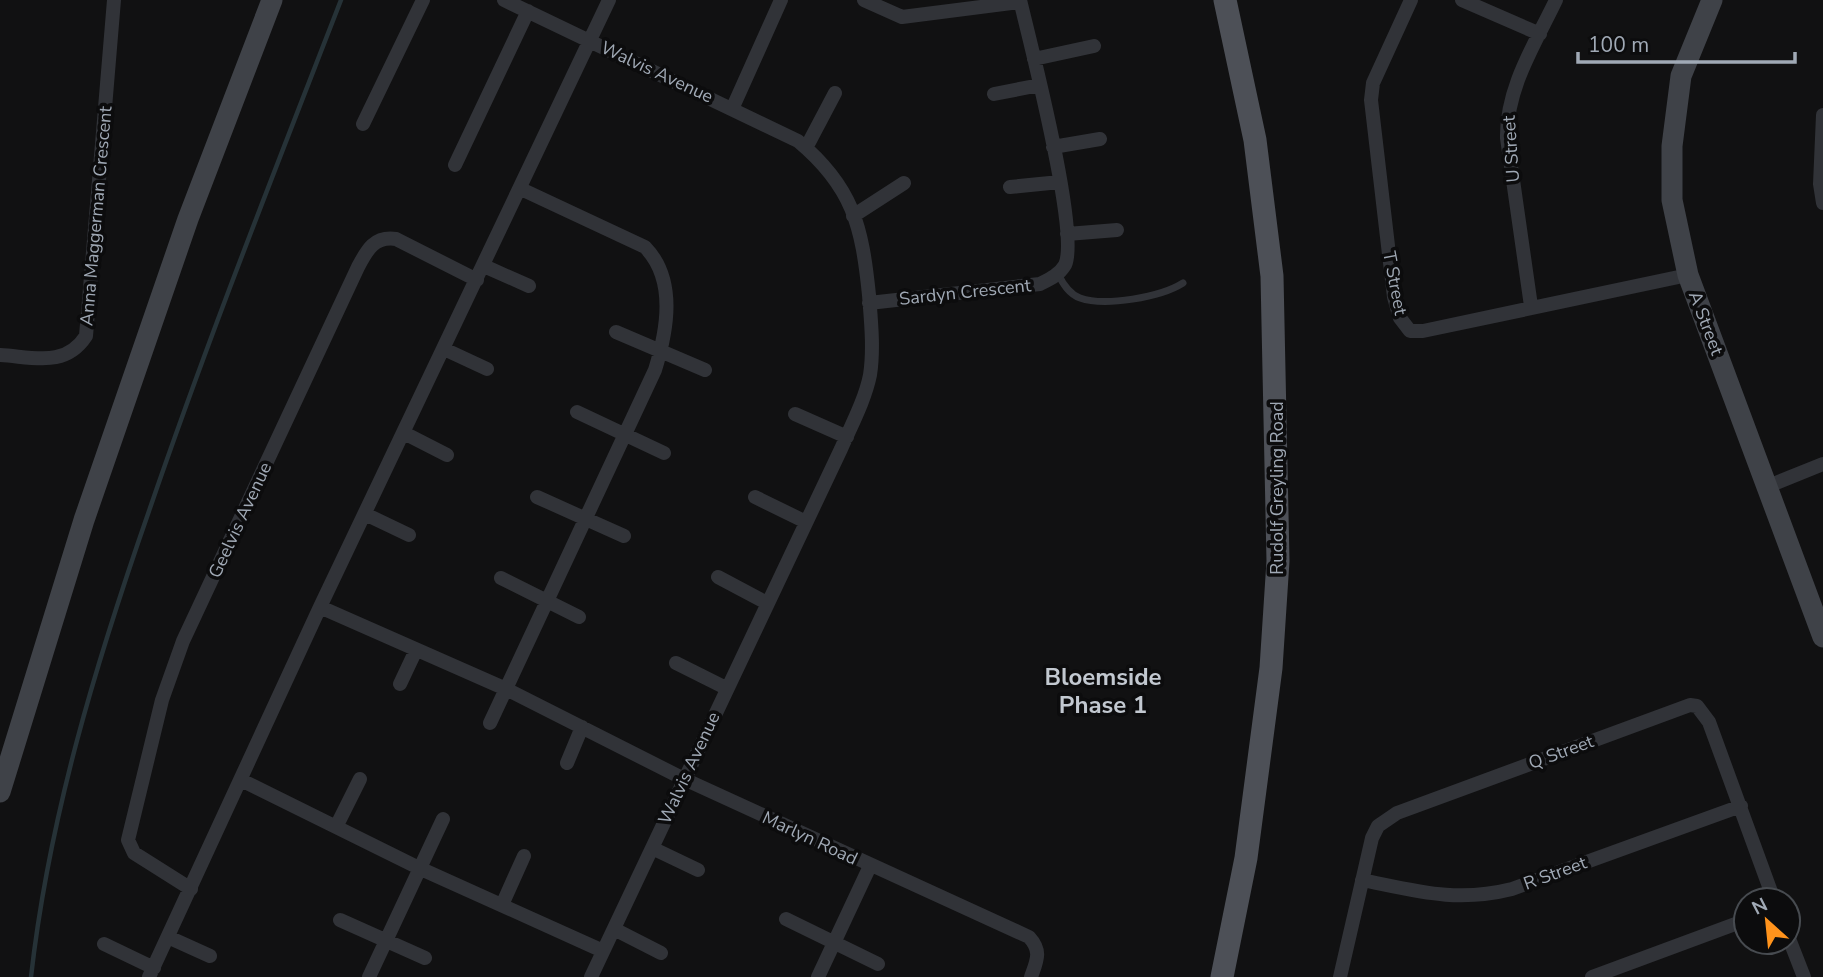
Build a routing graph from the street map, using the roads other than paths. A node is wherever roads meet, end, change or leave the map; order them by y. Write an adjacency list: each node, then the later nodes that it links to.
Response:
1 (114, 0): 48 (street, Anna Maggerman Crescent)
2 (272, 0): 85 (street)
3 (423, 0): 24 (street)
4 (504, 0): 14 (street, Walvis Avenue)
5 (609, 0): 16 (street)
6 (781, 0): 22 (street)
7 (864, 0): 13 (street)
8 (1225, 0): 117 (main road, Rudolf Greyling Road)
9 (1411, 0): 44 (street, T Street)
10 (1462, 0): 15 (street)
11 (1556, 0): 15 (street, U Street)
12 (1712, 0): 39 (street, A Street)
13 (1020, 1): 18 (street)
14 (528, 11): 16 (street, Walvis Avenue); 28 (street)
15 (1540, 34): 44 (street, U Street)
16 (590, 41): 22 (street, Walvis Avenue); 32 (street)
17 (1094, 46): 18 (street)
18 (1034, 59): 19 (street)
19 (1040, 85): 21 (street); 26 (street)
20 (835, 93): 27 (street)
21 (994, 94)
22 (733, 107): 27 (street, Walvis Avenue)
23 (1823, 115): 33 (street)
24 (363, 124)
25 (1100, 139): 26 (street)
26 (1053, 147): 29 (street)
27 (806, 148): 34 (street, Walvis Avenue)
28 (455, 165)
29 (1060, 181): 31 (street); 36 (street)
30 (904, 183): 34 (street)
31 (1010, 187)
32 (521, 189): 37 (street); 47 (street)
33 (1823, 203)
34 (853, 216): 43 (street, Walvis Avenue)
35 (1117, 230): 36 (street)
36 (1066, 234): 38 (street)
37 (484, 266): 40 (street); 42 (street)
38 (1058, 274): 41 (lane); 43 (street, Sardyn Crescent)
39 (1688, 275): 44 (street, T Street); 59 (street, A Street)
40 (477, 280): 46 (street); 96 (street, Geelvis Avenue)
41 (1182, 283)
42 (529, 286)
43 (869, 303): 55 (street, Walvis Avenue)
44 (1531, 306)
45 (616, 332): 47 (street)
46 (444, 349): 49 (street); 53 (street)
47 (661, 350): 50 (street); 54 (street)
48 (0, 355)
49 (487, 369)
50 (705, 370)
51 (577, 412): 54 (street)
52 (795, 414): 55 (street)
53 (404, 433): 57 (street); 62 (street)
54 (625, 436): 56 (street); 63 (street)
55 (846, 437): 64 (street, Walvis Avenue)
56 (664, 453)
57 (447, 455)
58 (1823, 464): 59 (street)
59 (1766, 487): 73 (street, A Street)
60 (537, 497): 63 (street)
61 (755, 497): 64 (street)
62 (365, 514): 65 (street); 71 (street)
63 (586, 519): 66 (street); 69 (street)
64 (806, 522): 70 (street, Walvis Avenue)
65 (409, 535)
66 (624, 536)
67 (718, 577): 70 (street)
68 (500, 578): 69 (street)
69 (547, 601): 72 (street); 78 (street)
70 (767, 603): 77 (street, Walvis Avenue)
71 (320, 607): 74 (street, Marlyn Road); 84 (street)
72 (579, 617)
73 (1823, 637)
74 (416, 650): 76 (street); 78 (street, Marlyn Road)
75 (676, 663): 77 (street)
76 (400, 684)
77 (726, 688): 83 (street, Walvis Avenue)
78 (506, 689): 79 (street); 80 (street, Marlyn Road)
79 (489, 723)
80 (582, 727): 81 (street); 83 (street, Marlyn Road)
81 (566, 763)
82 (360, 779): 88 (street)
83 (684, 779): 89 (street, Walvis Avenue); 91 (street, Marlyn Road)
84 (241, 780): 88 (street); 96 (street)
85 (0, 792)
86 (1741, 806): 94 (street, R Street); 94 (street, Q Street); 95 (street, Q Street)
87 (443, 819): 92 (street)
88 (336, 827): 92 (street)
89 (652, 848): 93 (street); 101 (street, Walvis Avenue)
90 (524, 856): 97 (street)
91 (870, 866): 104 (street); 116 (street, Marlyn Road)
92 (419, 868): 97 (street); 103 (street)
93 (698, 870)
94 (1362, 880): 118 (street, Q Street)
95 (1769, 886)
96 (191, 889): 102 (street)
97 (502, 905): 106 (street)
98 (340, 919): 103 (street)
99 (786, 919): 104 (street)
100 (1732, 925): 119 (street)
101 (614, 929): 106 (street, Walvis Avenue); 107 (street)
102 (169, 937): 108 (street); 112 (street)
103 (386, 940): 110 (street); 113 (street)
104 (834, 943): 111 (street); 115 (street)
105 (104, 944): 112 (street)
106 (603, 951): 114 (street, Walvis Avenue)
107 (661, 953)
108 (210, 956)
109 (1796, 956): 120 (street)
110 (425, 958)
111 (878, 964)
112 (152, 973)
113 (369, 977)
114 (591, 977)
115 (818, 977)
116 (1031, 977)
117 (1222, 977)
118 (1340, 977)
119 (1592, 977)
120 (1804, 977)

